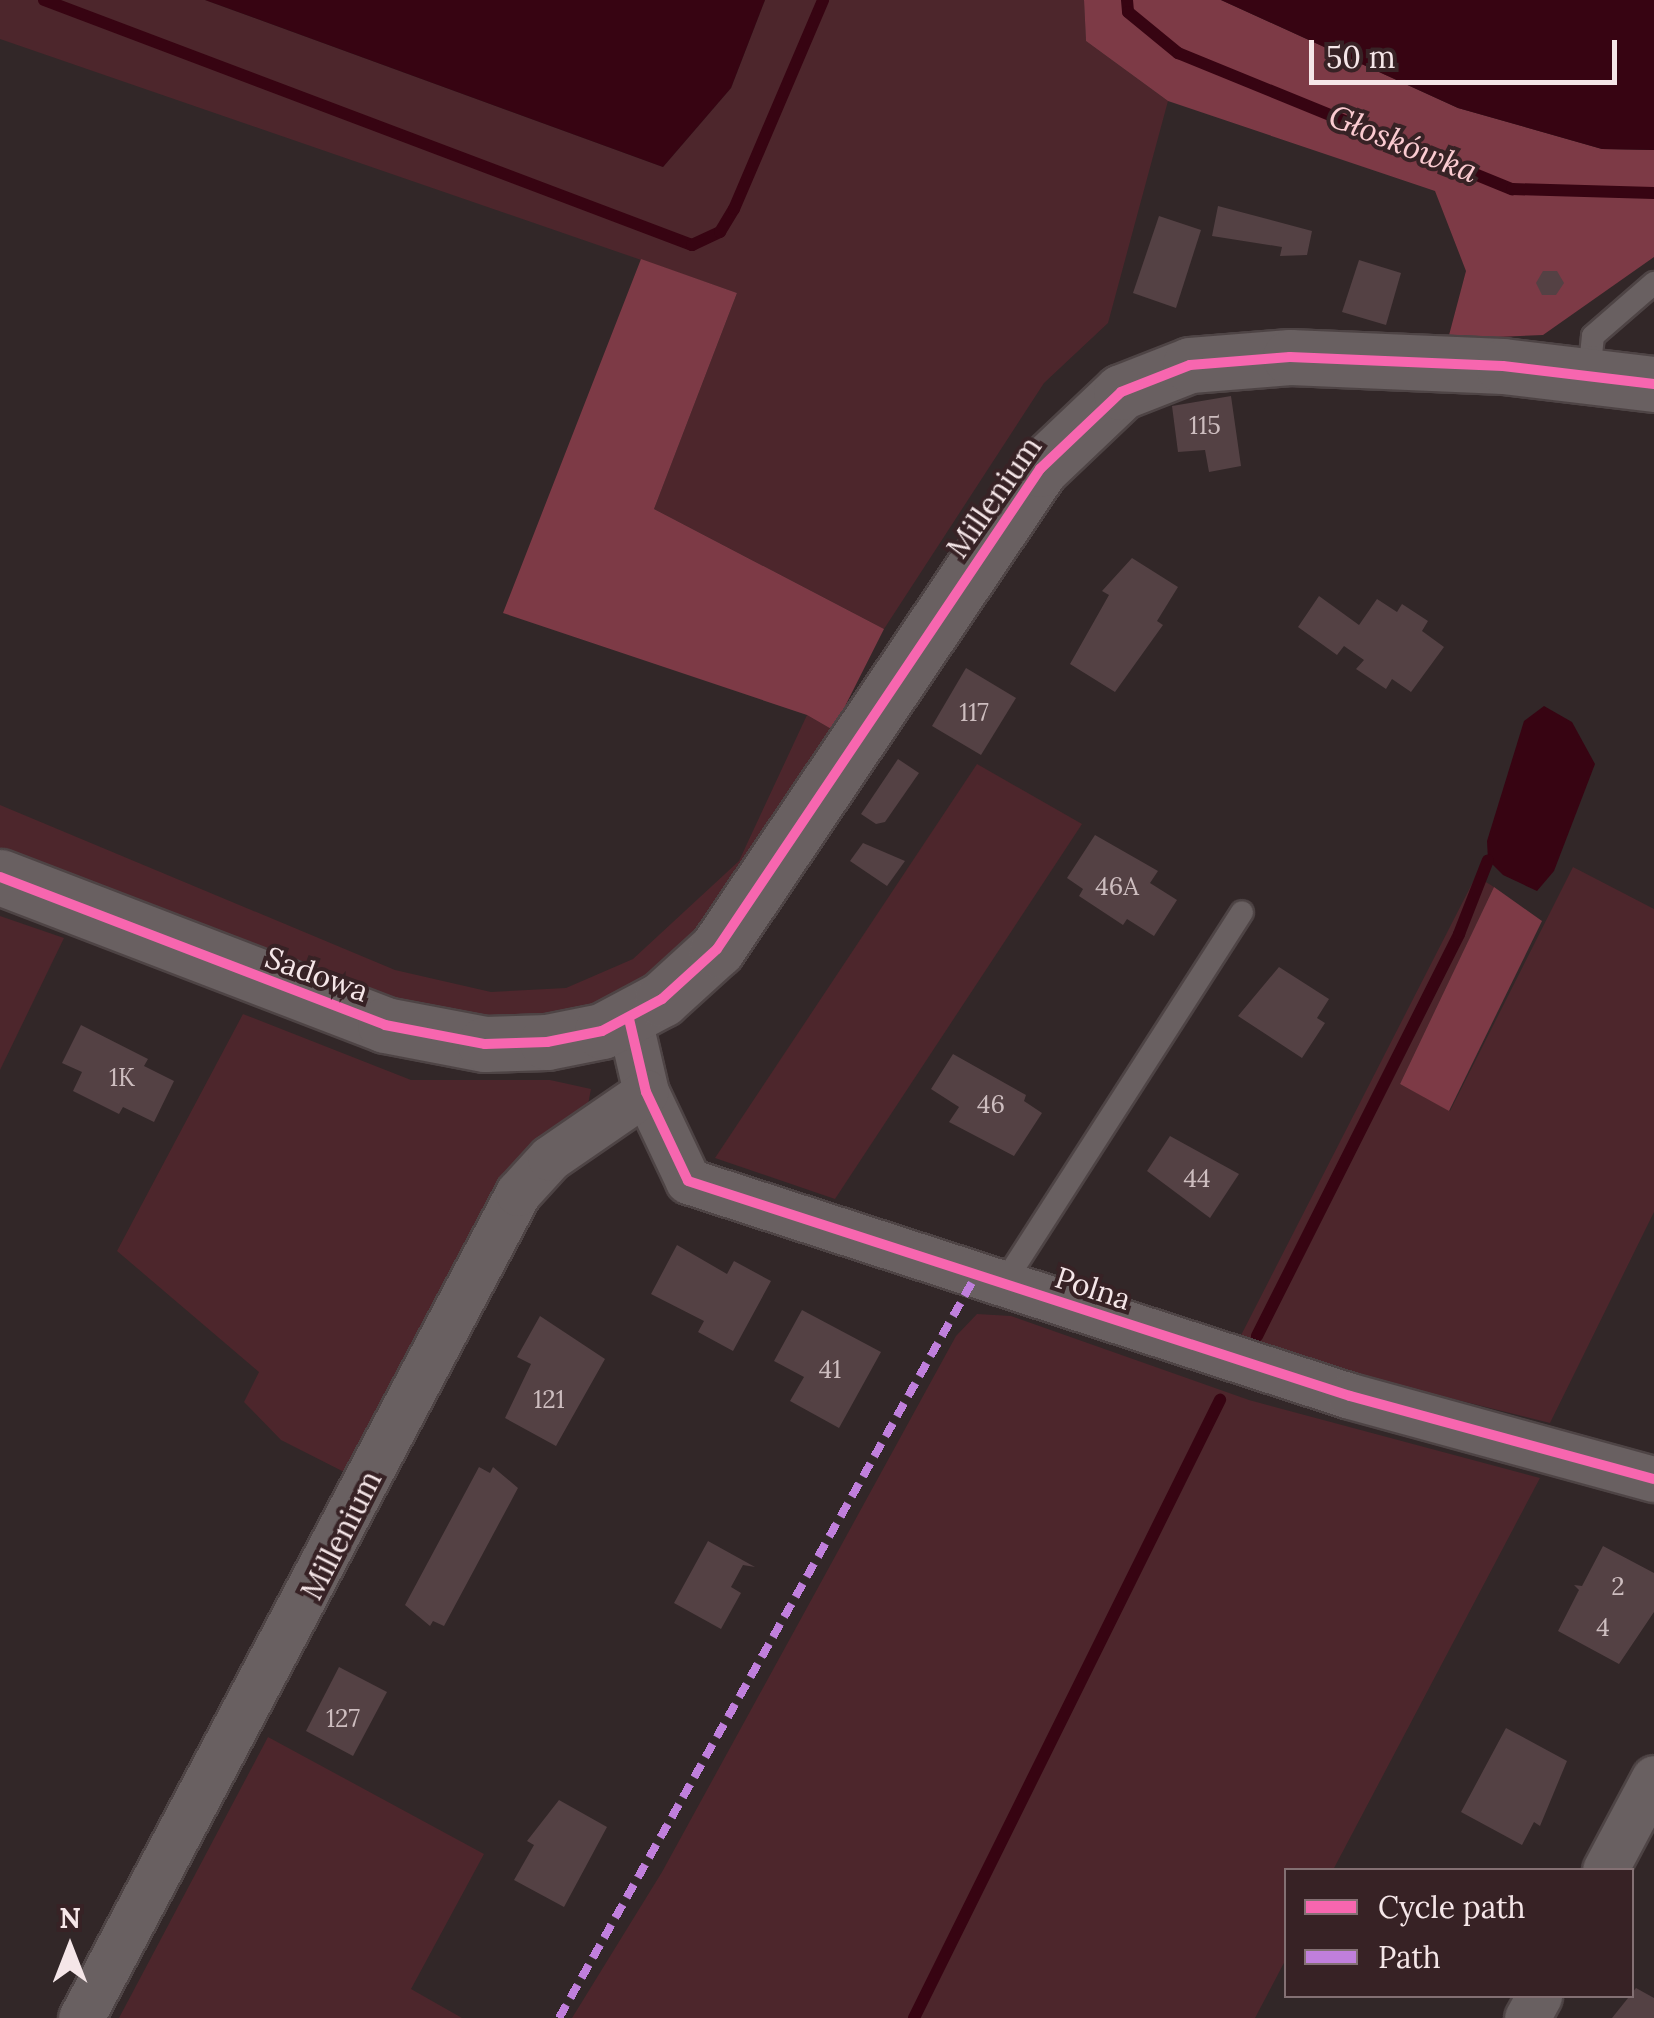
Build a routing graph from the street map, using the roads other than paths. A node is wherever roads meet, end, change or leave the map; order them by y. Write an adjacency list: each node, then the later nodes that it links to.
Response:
1 (1654, 283): 2 (lane)
2 (1589, 374): 3 (street, Millenium); 6 (street, Millenium)
3 (1654, 384)
4 (0, 877): 6 (street, Sadowa)
5 (1242, 912): 8 (lane)
6 (630, 1019): 7 (street, Polna)
7 (646, 1092): 8 (street, Polna); 12 (street, Millenium)
8 (1002, 1286): 9 (street, Polna)
9 (1654, 1479)
10 (1654, 1778): 11 (street)
11 (1606, 1868)
12 (80, 2018)

